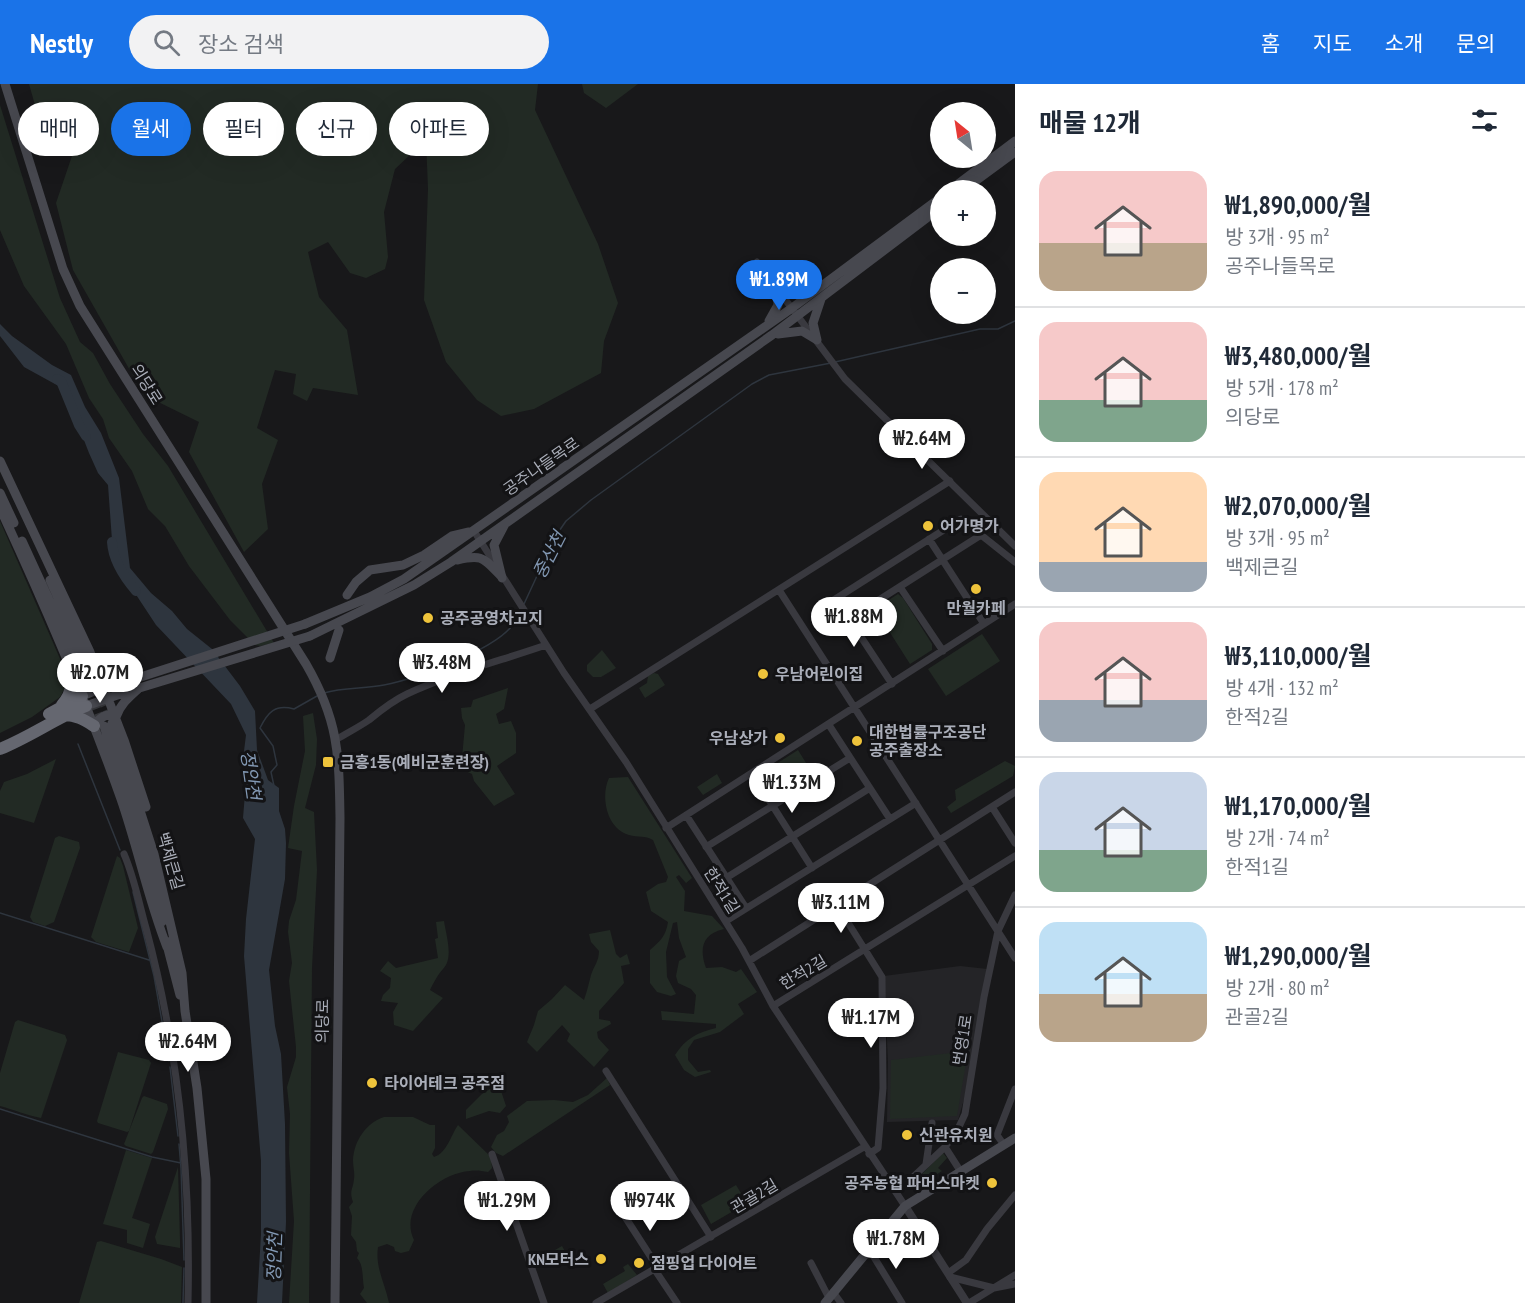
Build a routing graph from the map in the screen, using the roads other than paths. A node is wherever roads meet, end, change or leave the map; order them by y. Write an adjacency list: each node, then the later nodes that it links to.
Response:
1 (5, 84): 54 (main road, 의당로)
2 (1015, 141): 4 (main road)
3 (1015, 152): 5 (main road)
4 (964, 180)
5 (977, 180)
6 (930, 206): 10 (main road, 공주나들목로)
7 (930, 215): 10 (main road, 공주나들목로)
8 (757, 262): 9 (street)
9 (776, 287): 10 (main road); 11 (street); 12 (main road)
10 (818, 294): 11 (main road, 공주나들목로); 14 (main road)
11 (795, 312): 12 (main road, 공주나들목로); 13 (main road, 공주나들목로); 14 (street)
12 (766, 326): 21 (main road, 공주나들목로)
13 (772, 335): 14 (main road); 20 (main road, 공주나들목로)
14 (818, 342): 17 (street)
15 (0, 461): 42 (main road)
16 (0, 470): 42 (main road)
17 (950, 481): 25 (street); 31 (street)
18 (0, 493): 42 (main road)
19 (0, 508): 42 (main road)
20 (508, 520): 24 (main road, 공주나들목로); 29 (main road)
21 (474, 531): 24 (street, 한적1길); 32 (main road); 43 (main road, 공주나들목로, bridge)
22 (981, 535): 23 (street); 26 (street); 28 (street)
23 (929, 539): 26 (street); 33 (street)
24 (480, 540): 27 (main road, 공주나들목로); 29 (street, 한적1길)
25 (1015, 546)
26 (942, 560): 30 (street); 37 (street)
27 (451, 562): 29 (main road); 46 (main road, 공주나들목로, bridge)
28 (1015, 562)
29 (502, 578): 39 (street, 한적1길)
30 (900, 586): 36 (street); 40 (street)
31 (778, 590): 49 (street); 50 (street)
32 (347, 595)
33 (836, 599): 35 (street); 36 (street)
34 (1015, 604): 37 (street)
35 (819, 610)
36 (849, 619): 44 (street)
37 (984, 624): 40 (street)
38 (339, 630): 41 (main road)
39 (546, 645): 50 (street, 한적1길); 54 (street)
40 (942, 651): 44 (street)
41 (330, 658)
42 (80, 659): 43 (main road); 45 (main road); 48 (main road); 51 (highway)
43 (136, 678): 46 (main road, 공주나들목로, bridge)
44 (892, 684): 49 (street)
45 (104, 687): 46 (main road); 47 (main road); 48 (main road)
46 (122, 692): 47 (main road); 52 (main road)
47 (108, 698): 48 (main road); 52 (main road)
48 (84, 701): 51 (highway); 52 (main road)
49 (855, 708): 53 (street); 61 (street)
50 (590, 709): 66 (street, 한적1길)
51 (61, 712): 52 (highway); 55 (highway); 56 (highway)
52 (106, 723): 81 (main road, 백제큰길); 81 (main road)
53 (829, 725): 57 (street); 58 (street)
54 (337, 739): 113 (main road, 의당로)
55 (0, 740)
56 (0, 749)
57 (850, 758): 59 (street); 62 (street)
58 (752, 774): 62 (street); 64 (street)
59 (870, 788): 65 (street); 67 (street)
60 (1015, 792): 63 (street)
61 (916, 803): 65 (street); 68 (street)
62 (773, 806): 67 (street); 70 (street)
63 (992, 807): 68 (street); 69 (street)
64 (686, 815): 66 (street); 70 (street)
65 (890, 819): 73 (street)
66 (666, 828): 79 (street, 한적1길)
67 (792, 837): 73 (street); 74 (street)
68 (939, 840): 75 (street); 77 (street)
69 (1015, 843)
70 (706, 847): 74 (street)
71 (124, 854): 111 (street)
72 (1015, 856): 75 (street, 한적2길)
73 (812, 868): 78 (street)
74 (726, 878): 78 (street)
75 (968, 886): 80 (street); 82 (street, 한적2길)
76 (1015, 895): 80 (street, 번영1로)
77 (837, 905): 82 (street); 84 (street)
78 (746, 908): 79 (street)
79 (726, 921): 84 (street, 한적1길)
80 (998, 932): 83 (street); 93 (street, 번영1로)
81 (171, 946): 112 (main road, 백제큰길)
82 (865, 950): 85 (street, 한적2길); 95 (street)
83 (1015, 958)
84 (749, 961): 85 (street, 한적1길)
85 (773, 1006): 92 (street, 한적1길)
86 (606, 1071): 102 (street)
87 (1015, 1089): 91 (street)
88 (932, 1123): 90 (street)
89 (1015, 1138): 91 (main road)
90 (929, 1143): 93 (street); 96 (street)
91 (1004, 1145): 97 (main road)
92 (864, 1146): 95 (street, 한적1길); 102 (street, 관골2길)
93 (942, 1149): 96 (street, 번영1로); 97 (street)
94 (492, 1154): 114 (street)
95 (869, 1154): 100 (street, 한적1길)
96 (926, 1164): 98 (street, 번영1로)
97 (961, 1172): 100 (main road)
98 (912, 1178)
99 (1015, 1195): 106 (street)
100 (905, 1206): 103 (main road); 106 (street)
101 (620, 1209): 105 (street)
102 (711, 1237): 105 (street, 관골2길)
103 (869, 1249): 110 (main road); 118 (street)
104 (812, 1263): 110 (street)
105 (657, 1269): 115 (street, 관골2길); 116 (street)
106 (949, 1274): 109 (street); 119 (street)
107 (1015, 1275): 109 (street)
108 (1015, 1284): 109 (street)
109 (994, 1288): 119 (street)
110 (829, 1298): 117 (street)
111 (188, 1303)
112 (206, 1303)
113 (335, 1303)
114 (544, 1303)
115 (596, 1303)
116 (677, 1303)
117 (841, 1303)
118 (902, 1303)
119 (968, 1303)

